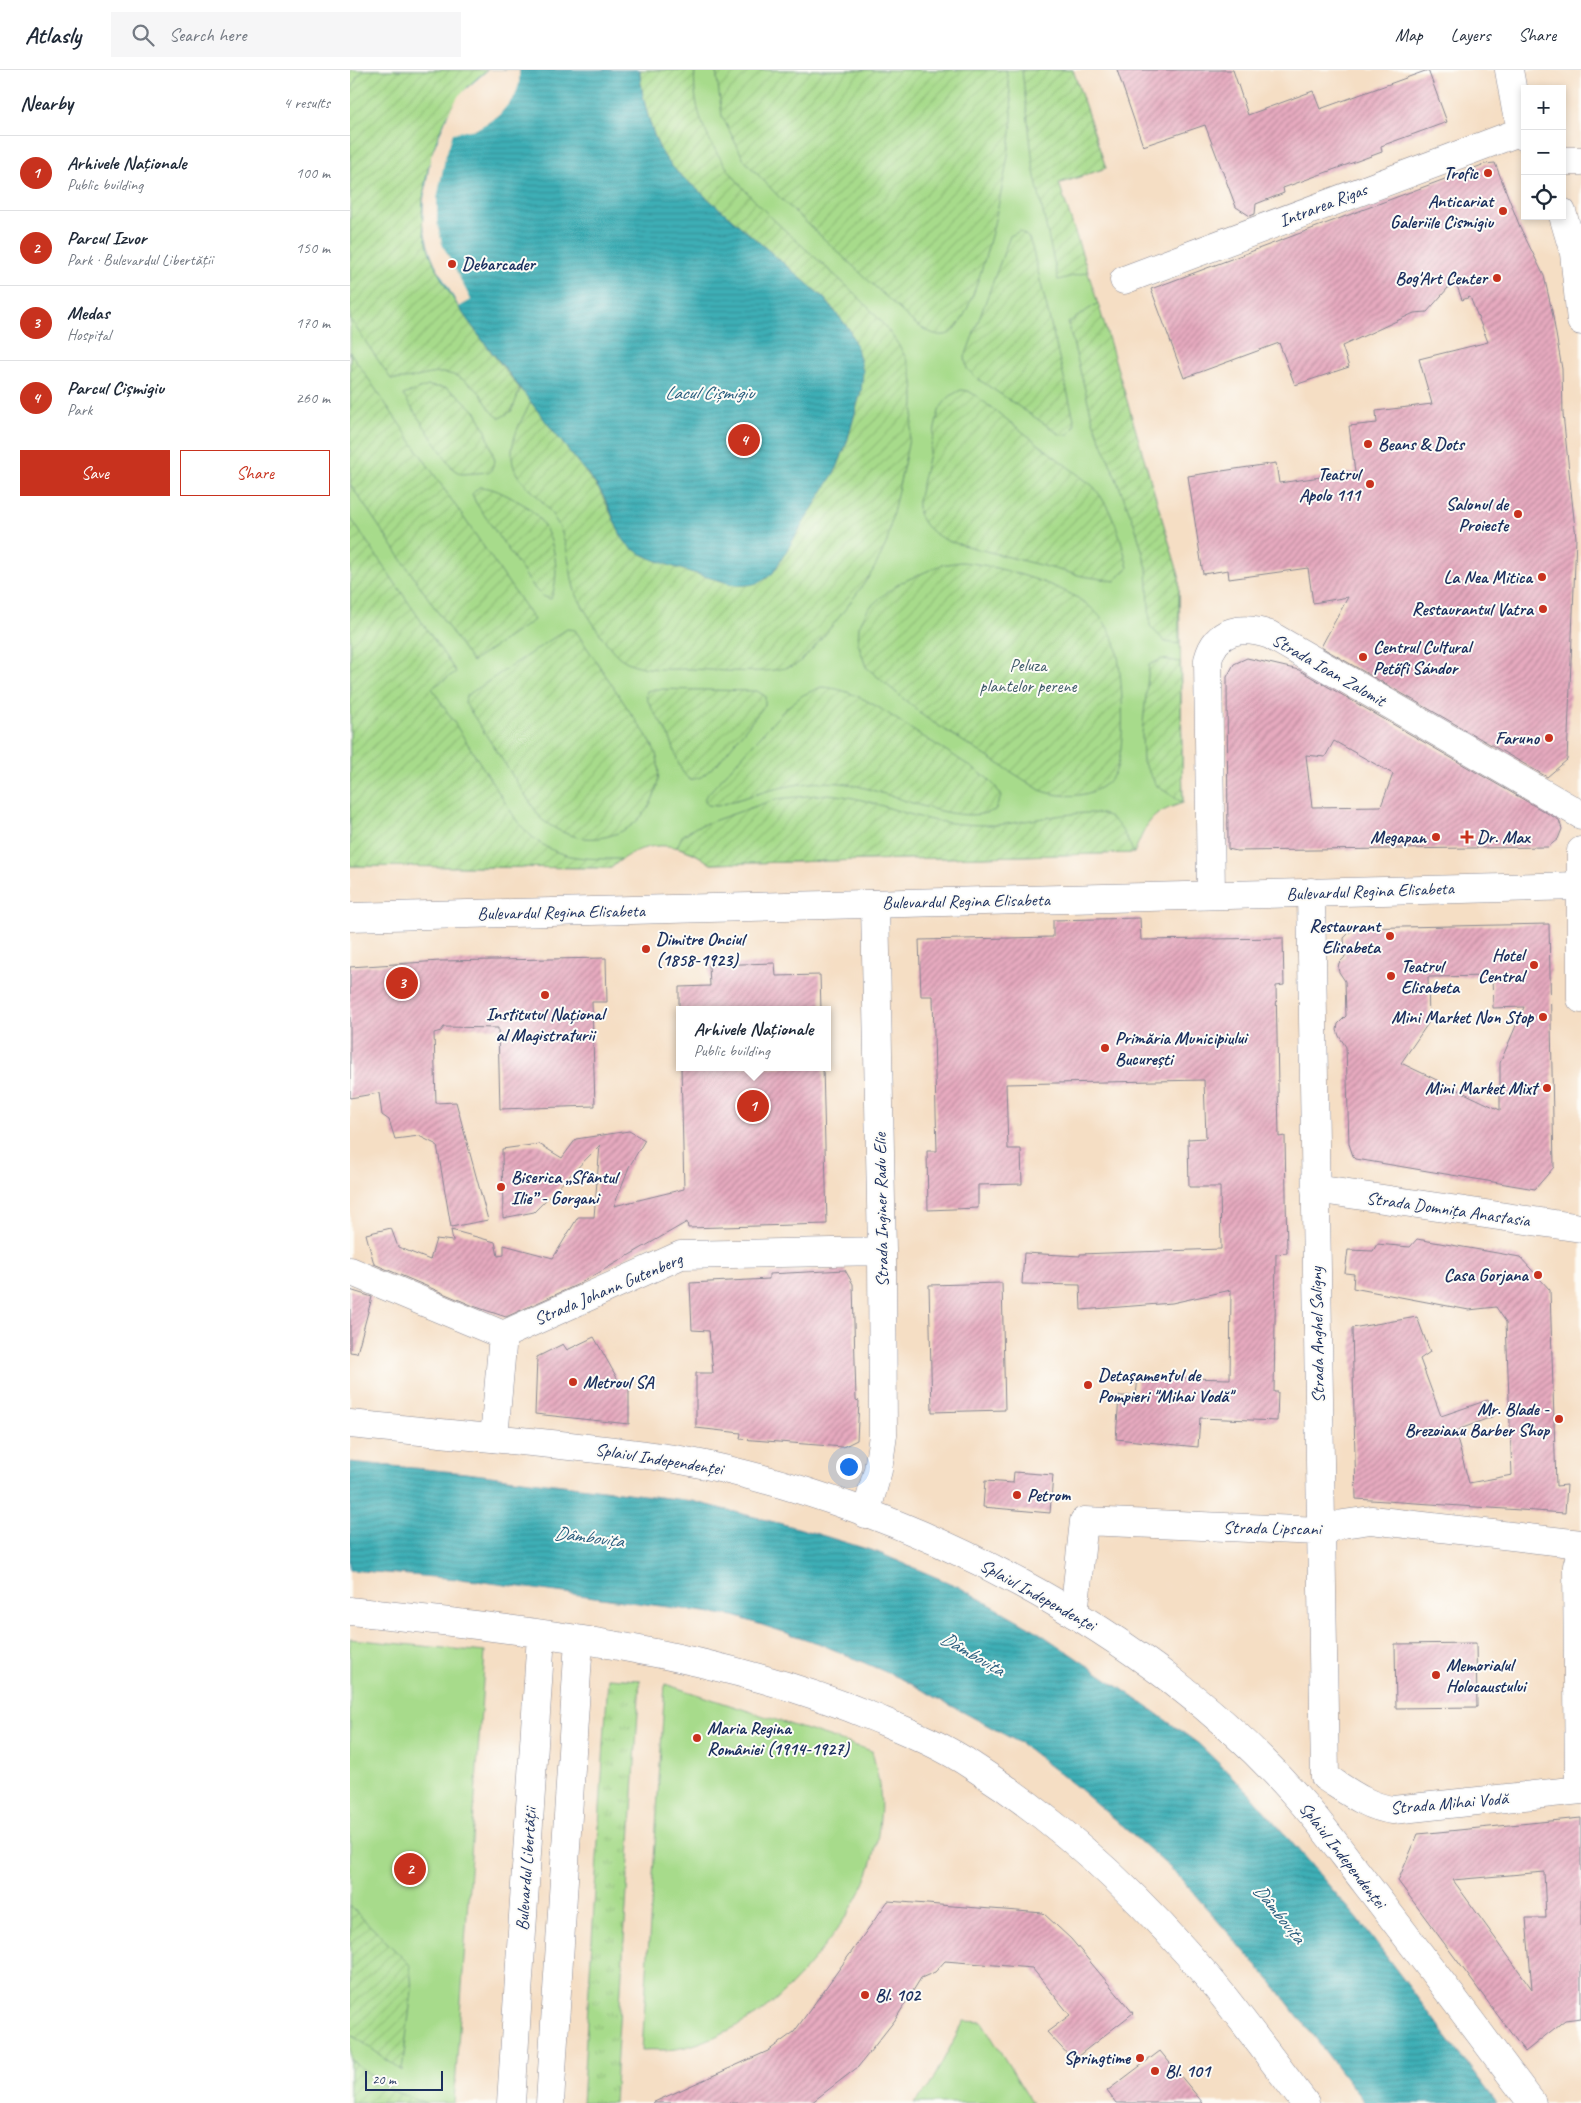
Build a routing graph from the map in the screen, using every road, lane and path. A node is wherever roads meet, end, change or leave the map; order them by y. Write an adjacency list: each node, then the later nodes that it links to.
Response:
1 (1509, 70): 2 (street)
2 (1522, 130)
3 (1521, 135): 7 (street, Intrarea Rigas)
4 (1566, 161): 5 (street)
5 (1581, 161)
6 (1564, 220): 8 (street)
7 (1124, 280)
8 (1580, 288): 9 (street)
9 (1581, 321)
10 (1581, 815): 14 (street, Strada Ioan Zalomit)
11 (1581, 851): 12 (street)
12 (1580, 886): 13 (street, Bulevardul Regina Elisabeta); 17 (street)
13 (1311, 892): 14 (street, Bulevardul Regina Elisabeta); 18 (street, Strada Anghel Saligny)
14 (1211, 895): 15 (street, Bulevardul Regina Elisabeta)
15 (875, 904): 16 (street, Bulevardul Regina Elisabeta); 20 (street, Strada Inginer Radu Elie)
16 (350, 917)
17 (1581, 998)
18 (1315, 1189): 19 (street, Strada Domnița Anastasia); 26 (street, Strada Anghel Saligny)
19 (1581, 1228)
20 (882, 1251): 22 (street, Strada Johann Gutenberg); 25 (street, Strada Inginer Radu Elie)
21 (350, 1271): 22 (street)
22 (503, 1335): 24 (street)
23 (350, 1424): 24 (street, Splaiul Independenței)
24 (494, 1438): 25 (street, Splaiul Independenței)
25 (866, 1514): 30 (street, Splaiul Independenței)
26 (1320, 1531): 27 (street, Strada Lipscani); 30 (street, Strada Lipscani); 33 (street, Strada Anghel Saligny)
27 (1581, 1544)
28 (1581, 1552): 34 (street)
29 (350, 1611): 31 (street)
30 (1074, 1614): 35 (street, Splaiul Independenței)
31 (541, 1635): 32 (street); 36 (street, Bulevardul Libertății)
32 (579, 1640): 37 (street); 38 (street)
33 (1325, 1777): 34 (street, Strada Mihai Vodă); 35 (street)
34 (1580, 1790)
35 (1301, 1800): 39 (street, Splaiul Independenței)
36 (511, 2103)
37 (550, 2103)
38 (1304, 2103)
39 (1532, 2103)

